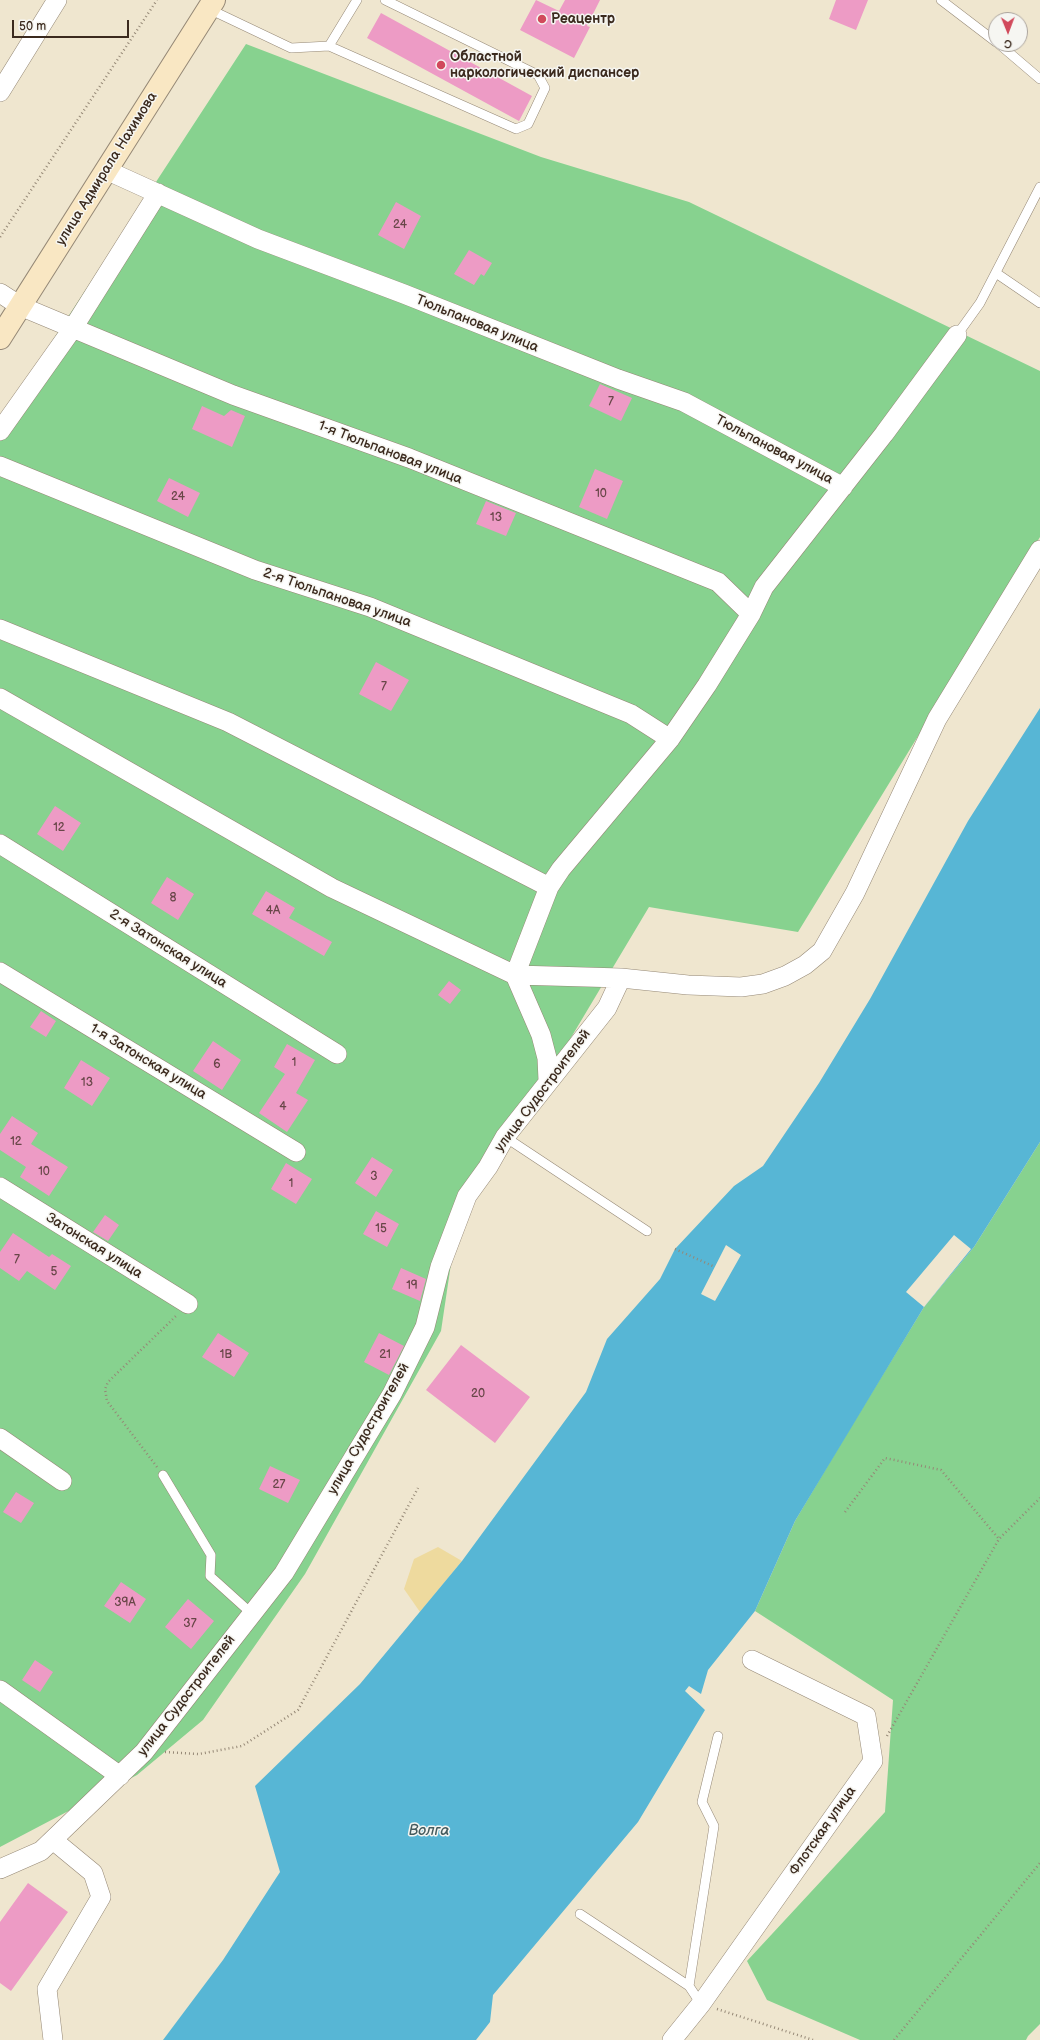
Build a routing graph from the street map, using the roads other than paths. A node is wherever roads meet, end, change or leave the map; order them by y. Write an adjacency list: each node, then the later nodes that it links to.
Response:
1 (57, 0): 10 (street)
2 (357, 0): 7 (lane)
3 (385, 0): 7 (lane)
4 (941, 0): 6 (lane)
5 (211, 4): 7 (lane); 11 (main road, улица Адмирала Нахимова)
6 (988, 36)
7 (329, 46)
8 (1008, 52): 9 (lane)
9 (1040, 79)
10 (0, 92)
11 (106, 170): 13 (street, Тюльпановая улица); 17 (main road, улица Адмирала Нахимова)
12 (1040, 187): 14 (lane)
13 (158, 193): 18 (street); 23 (street, Тюльпановая улица)
14 (996, 273): 16 (lane); 19 (lane)
15 (0, 293): 17 (street, 1-я Тюльпановая улица)
16 (1040, 303)
17 (20, 306): 18 (street, 1-я Тюльпановая улица); 20 (main road, улица Адмирала Нахимова)
18 (73, 328): 21 (street); 25 (street, 1-я Тюльпановая улица)
19 (957, 335): 23 (street)
20 (0, 338)
21 (0, 431)
22 (0, 466): 28 (street, 2-я Тюльпановая улица)
23 (843, 487): 25 (street)
24 (1040, 550): 33 (street)
25 (750, 614): 28 (street)
26 (0, 629): 30 (street)
27 (0, 698): 32 (street)
28 (670, 739): 30 (street)
29 (0, 844): 34 (street, 2-я Затонская улица)
30 (549, 887): 32 (street)
31 (0, 972): 37 (street, 1-я Затонская улица)
32 (515, 974): 33 (street); 35 (street)
33 (621, 978): 35 (street, улица Судостроителей)
34 (337, 1054)
35 (548, 1080): 36 (street, улица Судостроителей)
36 (505, 1137): 39 (lane); 44 (street, улица Судостроителей)
37 (296, 1152)
38 (0, 1187): 40 (street, Затонская улица)
39 (647, 1231)
40 (188, 1304)
41 (0, 1438): 43 (street)
42 (163, 1475): 44 (lane)
43 (62, 1481)
44 (251, 1614): 48 (street, улица Судостроителей)
45 (752, 1660): 53 (street, Флотская улица)
46 (0, 1690): 48 (street)
47 (718, 1736): 52 (lane)
48 (120, 1776): 49 (street, улица Судостроителей)
49 (53, 1840): 50 (street); 54 (street)
50 (0, 1869)
51 (580, 1914): 52 (lane)
52 (689, 1986): 53 (lane)
53 (701, 2004): 55 (street, Флотская улица)
54 (53, 2040)
55 (672, 2040)

